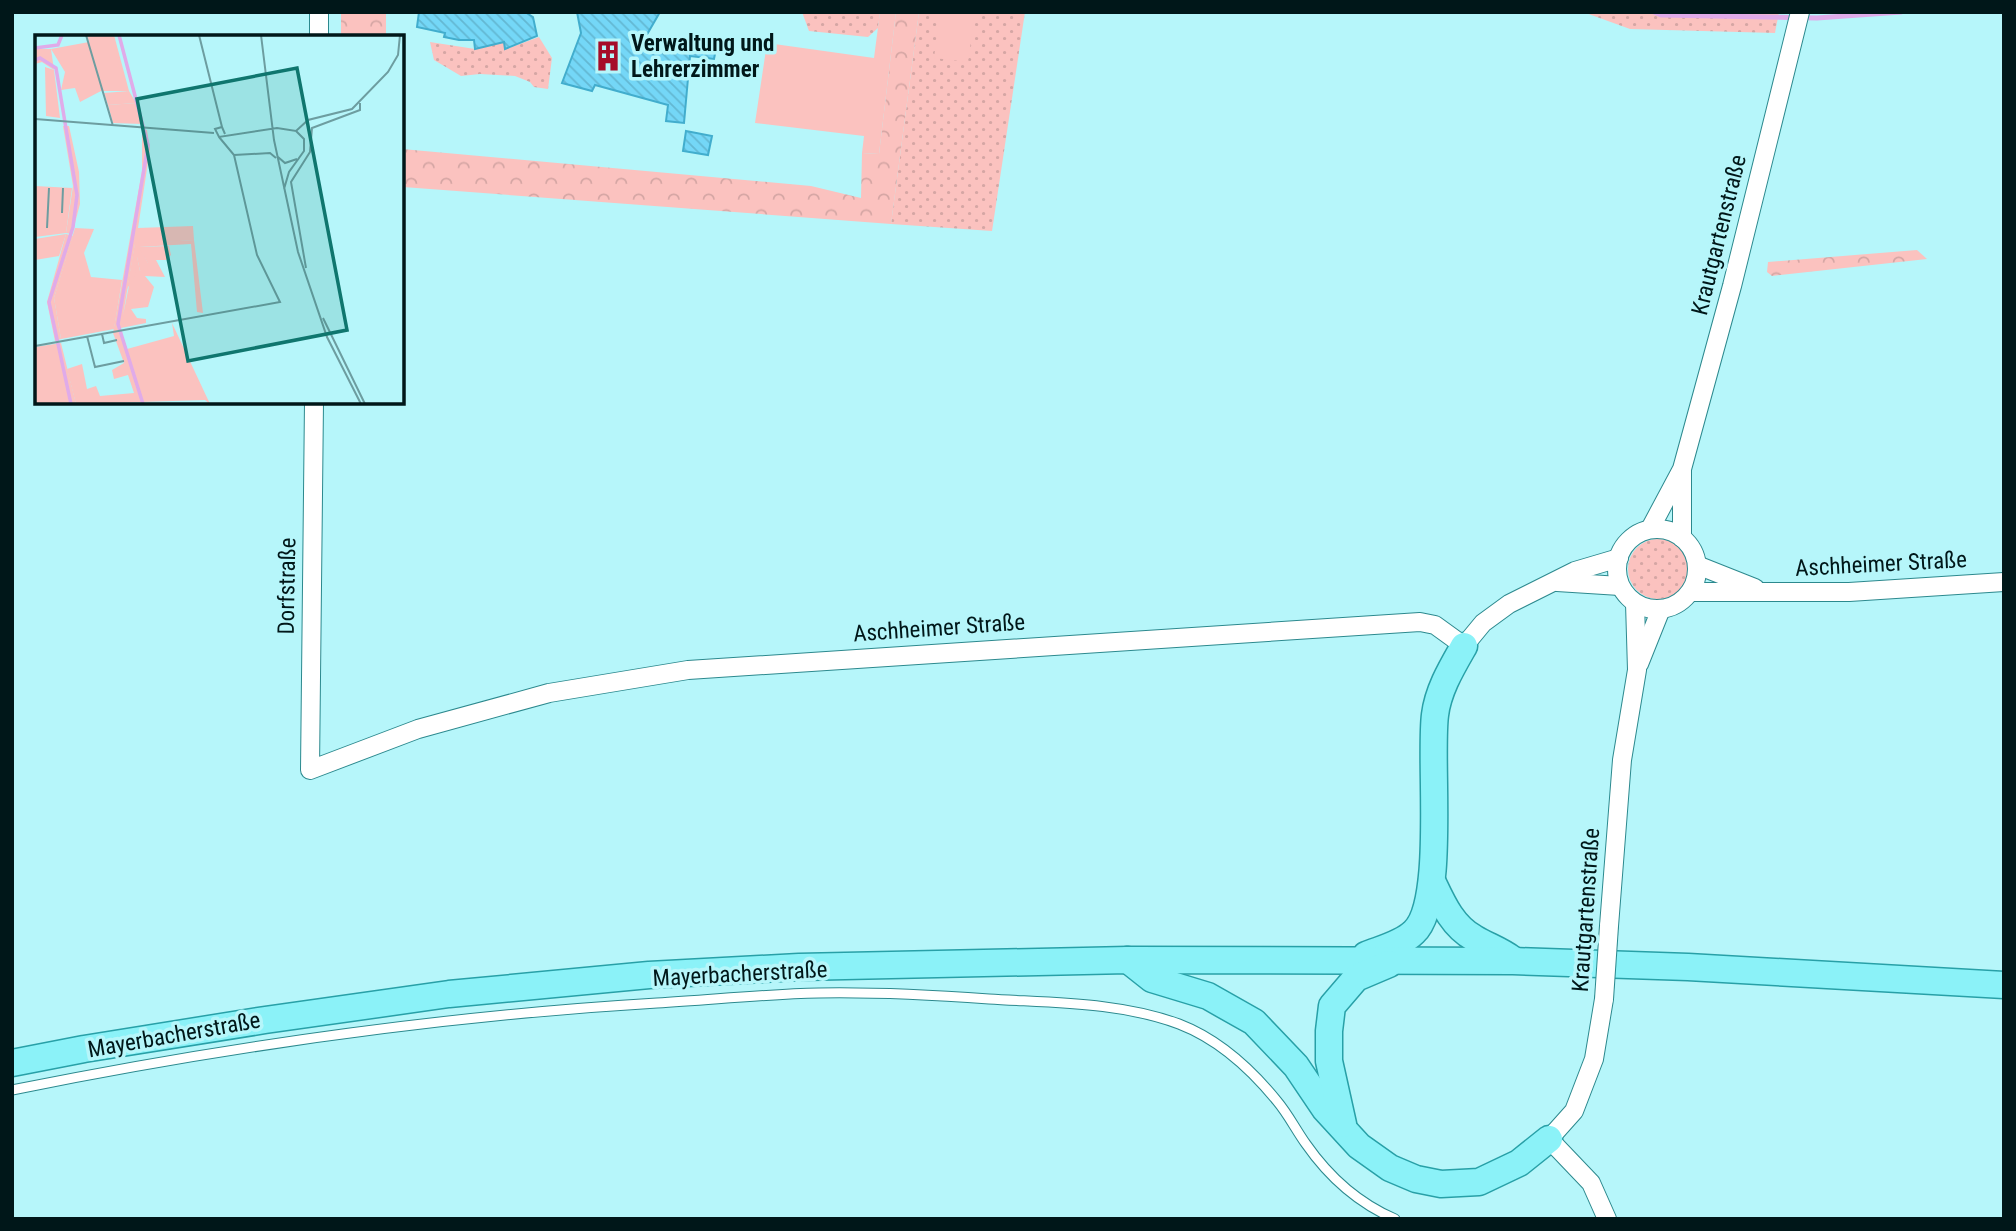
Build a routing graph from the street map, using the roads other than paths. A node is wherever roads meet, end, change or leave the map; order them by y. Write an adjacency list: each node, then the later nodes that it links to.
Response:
1 (319, 12): 3 (street)
2 (1798, 21): 5 (street, Krautgartenstraße)
3 (319, 35)
4 (314, 404): 19 (street, Dorfstraße)
5 (1682, 469): 6 (street, Krautgartenstraße); 7 (street, Krautgartenstraße)
6 (1650, 529): 7 (street); 8 (street)
7 (1682, 538): 9 (street)
8 (1619, 558): 10 (street); 12 (street)
9 (1697, 565): 13 (street, Aschheimer Straße); 14 (street)
10 (1557, 582): 12 (street); 17 (street)
11 (2004, 582): 13 (street, Aschheimer Straße)
12 (1620, 586): 15 (street)
13 (1761, 591): 14 (street, Aschheimer Straße)
14 (1690, 592): 16 (street, Aschheimer Straße)
15 (1635, 603): 16 (street); 18 (street, Krautgartenstraße)
16 (1661, 609): 18 (street, Krautgartenstraße)
17 (1464, 646): 19 (street, Aschheimer Straße); 20 (main road)
18 (1637, 670): 29 (street, Krautgartenstraße, bridge)
19 (310, 770)
20 (1432, 881): 22 (main road); 24 (main road)
21 (1128, 960): 22 (main road); 26 (main road); 28 (main road)
22 (1354, 960): 23 (main road)
23 (1398, 960): 24 (main road); 28 (main road)
24 (1513, 961): 25 (main road)
25 (2004, 985)
26 (12, 1063)
27 (12, 1090): 30 (lane, Mayerbacherstraße)
28 (1344, 1129): 29 (main road)
29 (1549, 1139): 31 (street)
30 (1395, 1219)
31 (1607, 1219)

